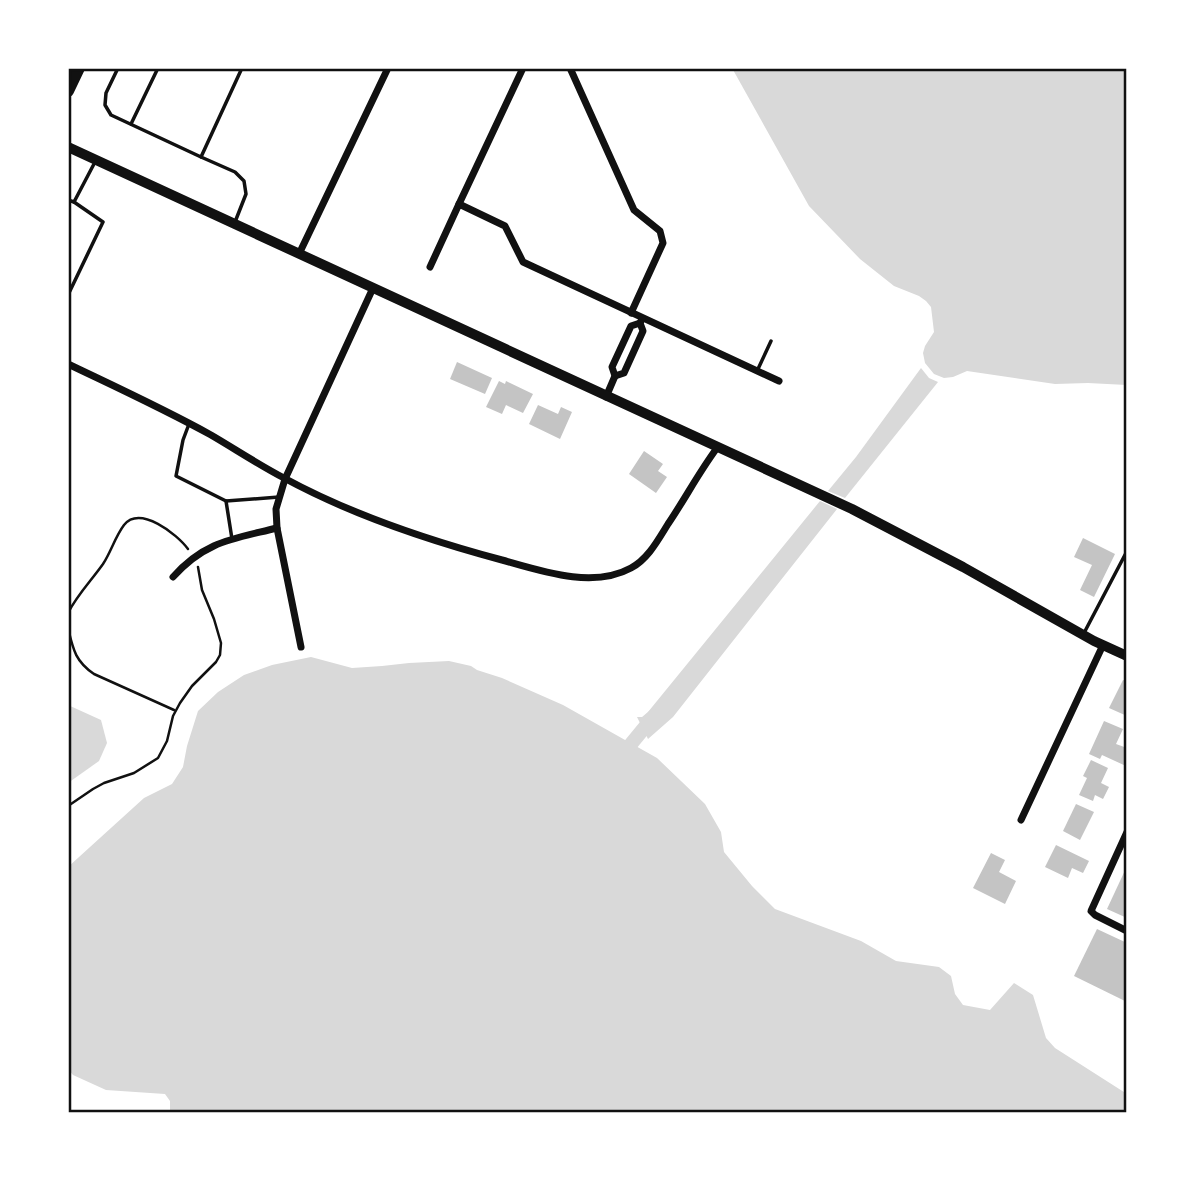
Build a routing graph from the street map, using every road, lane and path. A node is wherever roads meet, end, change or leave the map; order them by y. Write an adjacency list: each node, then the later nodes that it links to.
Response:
1 (79, 68): 8 (main road)
2 (118, 68): 9 (lane)
3 (158, 68): 9 (lane)
4 (242, 68): 11 (lane)
5 (388, 68): 17 (street)
6 (523, 68): 15 (street)
7 (570, 68): 21 (street)
8 (68, 91)
9 (131, 124): 11 (lane)
10 (68, 147): 12 (street)
11 (201, 157): 16 (lane)
12 (96, 160): 14 (lane); 16 (street)
13 (68, 200): 14 (lane)
14 (74, 202): 20 (lane)
15 (459, 204): 18 (street); 21 (street)
16 (234, 224): 17 (street)
17 (299, 254): 19 (street)
18 (430, 267)
19 (373, 288): 30 (street); 33 (street)
20 (68, 295)
21 (631, 313): 22 (street)
22 (641, 321): 24 (street); 26 (street); 27 (street)
23 (771, 341): 27 (lane)
24 (615, 360): 26 (street); 28 (street)
25 (68, 364): 31 (street)
26 (628, 365): 28 (street)
27 (758, 371): 29 (street)
28 (615, 376): 30 (street)
29 (779, 381)
30 (606, 397): 32 (street)
31 (189, 424): 33 (street); 35 (lane)
32 (717, 448): 33 (street); 44 (street)
33 (285, 478): 34 (street)
34 (279, 497): 35 (lane); 36 (street)
35 (226, 501): 37 (lane)
36 (277, 528): 37 (street); 46 (street)
37 (232, 540): 41 (street)
38 (1127, 551): 44 (lane)
39 (190, 552): 42 (path)
40 (198, 567): 48 (path)
41 (173, 577)
42 (68, 613)
43 (68, 628): 48 (path)
44 (1083, 635): 45 (street)
45 (1103, 645): 47 (street); 50 (street)
46 (301, 647)
47 (1127, 656)
48 (175, 711): 49 (path)
49 (68, 806)
50 (1021, 820)
51 (1127, 832): 52 (street)
52 (1127, 930)

